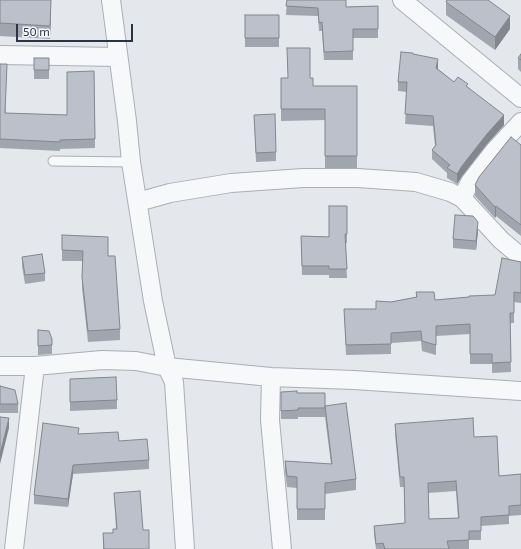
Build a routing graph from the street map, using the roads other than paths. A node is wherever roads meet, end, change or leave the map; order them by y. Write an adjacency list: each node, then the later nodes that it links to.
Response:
1 (111, 0): 4 (street)
2 (406, 1): 5 (street)
3 (0, 56): 4 (street)
4 (118, 57): 8 (street)
5 (521, 98)
6 (521, 122): 9 (street)
7 (53, 161): 8 (lane)
8 (131, 162): 10 (street)
9 (462, 198): 10 (street); 11 (street)
10 (138, 202): 14 (street)
11 (521, 257)
12 (0, 366): 13 (street)
13 (35, 366): 14 (street); 17 (street)
14 (167, 366): 15 (street); 18 (street)
15 (271, 377): 16 (street); 19 (street)
16 (521, 391)
17 (14, 549)
18 (185, 549)
19 (282, 549)

